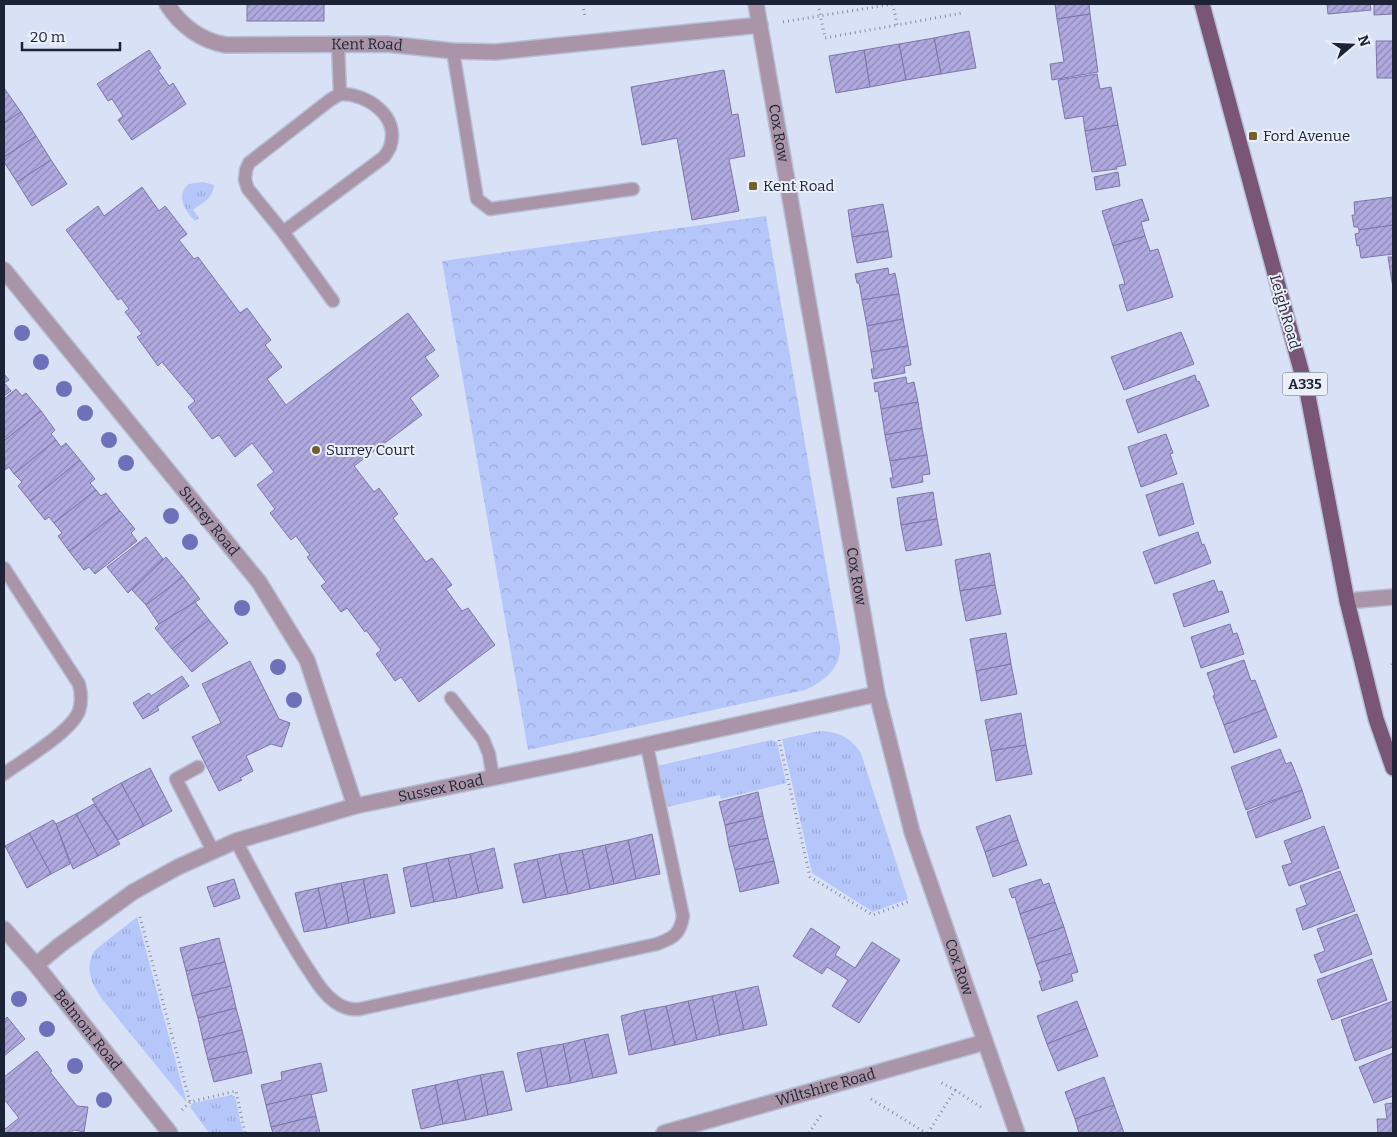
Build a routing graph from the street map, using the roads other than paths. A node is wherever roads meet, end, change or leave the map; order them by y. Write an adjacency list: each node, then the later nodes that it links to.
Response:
1 (167, 4): 5 (street, Kent Road)
2 (756, 4): 4 (street, Cox Row)
3 (1202, 4): 14 (main road, Leigh Road / A335)
4 (760, 26): 6 (street, Kent Road); 15 (street, Cox Row)
5 (338, 44): 6 (street, Kent Road); 7 (lane)
6 (453, 51): 8 (lane)
7 (340, 94): 9 (lane); 9 (lane)
8 (633, 189)
9 (283, 232): 11 (lane)
10 (4, 270): 22 (street, Surrey Road)
11 (333, 301)
12 (4, 568): 20 (lane)
13 (1393, 597): 14 (street)
14 (1346, 601): 19 (main road, Leigh Road / A335)
15 (877, 694): 17 (street, Sussex Road); 27 (street, Cox Row)
16 (452, 698): 21 (lane)
17 (647, 746): 21 (street, Sussex Road); 23 (lane)
18 (198, 767): 24 (lane)
19 (1393, 768)
20 (4, 774)
21 (493, 778): 22 (street, Sussex Road)
22 (355, 806): 23 (street, Sussex Road)
23 (236, 842): 24 (street, Sussex Road)
24 (213, 851): 26 (street, Sussex Road)
25 (4, 929): 26 (street, Belmont Road)
26 (36, 965): 28 (street, Belmont Road)
27 (986, 1042): 29 (street, Wiltshire Road); 30 (street, Cox Row)
28 (167, 1130)
29 (664, 1133)
30 (1017, 1133)

